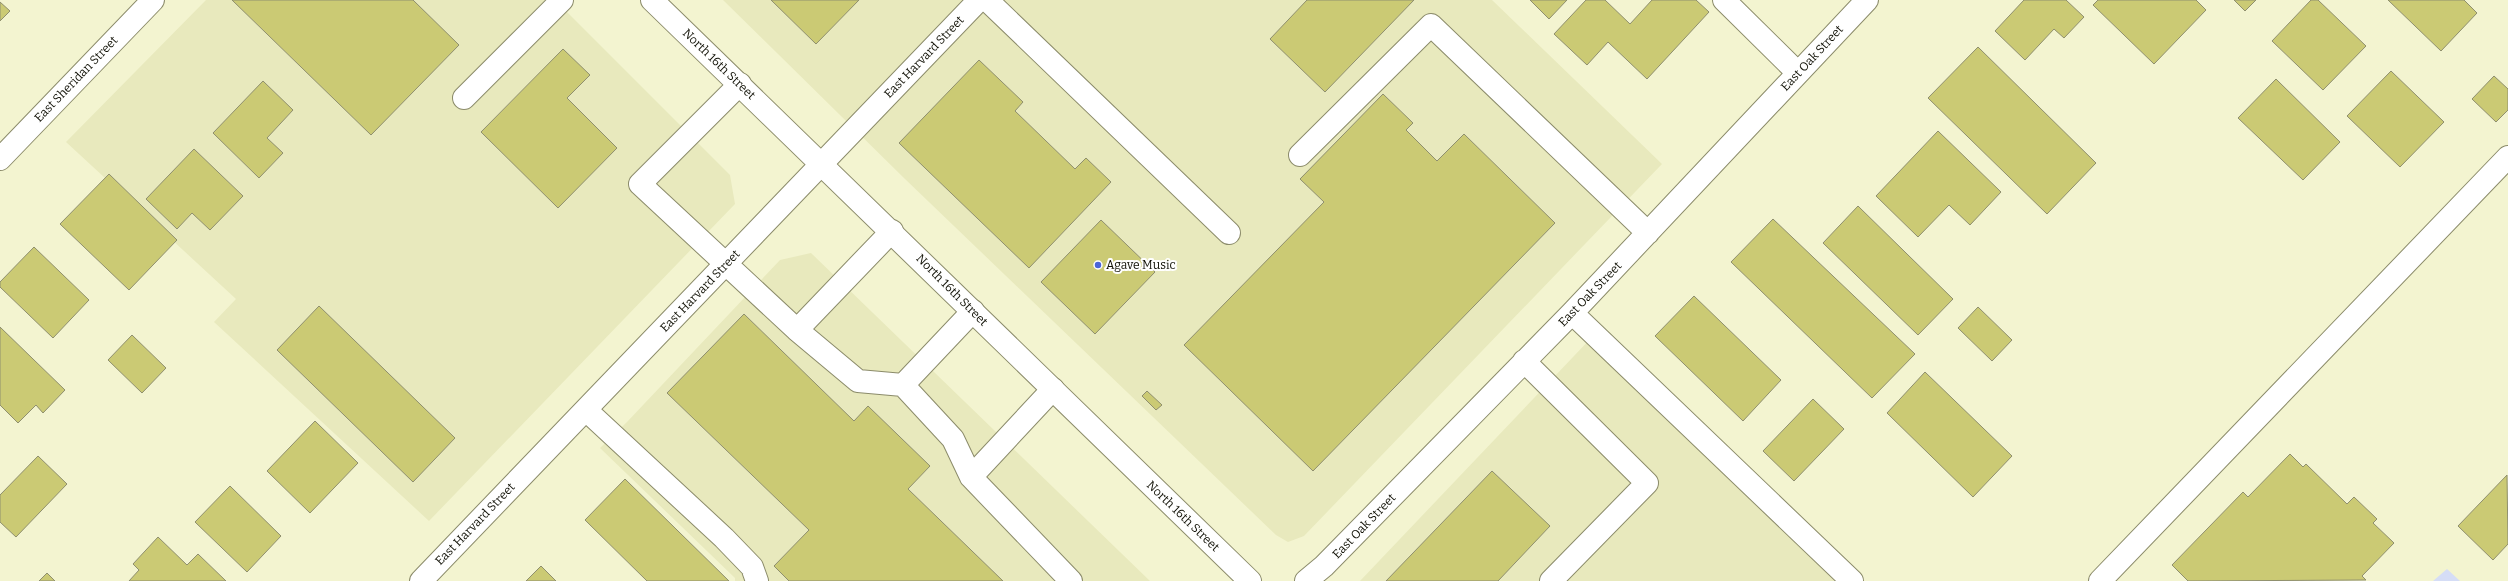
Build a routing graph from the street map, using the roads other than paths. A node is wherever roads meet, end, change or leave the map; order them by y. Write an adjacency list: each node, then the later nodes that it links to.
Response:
1 (152, 0): 13 (street, East Sheridan Street)
2 (562, 0): 10 (street)
3 (652, 0): 9 (street, North 16th Street)
4 (979, 0): 14 (street, East Harvard Street)
5 (987, 0): 17 (street)
6 (1724, 0): 8 (street)
7 (1867, 0): 8 (street, East Oak Street)
8 (1798, 74): 16 (street, East Oak Street)
9 (740, 84): 14 (street, North 16th Street); 18 (street)
10 (464, 98)
11 (1300, 155): 16 (street)
12 (2508, 157): 34 (street)
13 (0, 159)
14 (823, 163): 15 (street, North 16th Street); 18 (street, East Harvard Street)
15 (892, 231): 19 (street, North 16th Street); 21 (street)
16 (1648, 232): 20 (street, East Oak Street)
17 (1229, 233)
18 (725, 265): 21 (street); 25 (street, East Harvard Street)
19 (973, 311): 23 (street); 24 (street, North 16th Street)
20 (1572, 313): 22 (street, East Oak Street); 33 (street)
21 (797, 330): 23 (street)
22 (1524, 361): 31 (street, East Oak Street); 32 (street)
23 (904, 385): 26 (street)
24 (1053, 389): 26 (street); 30 (street, North 16th Street)
25 (586, 410): 27 (street, East Harvard Street); 28 (street)
26 (971, 477): 29 (street)
27 (421, 581)
28 (757, 581)
29 (1071, 581)
30 (1250, 581)
31 (1306, 581)
32 (1551, 581)
33 (1852, 581)
34 (2100, 581)

